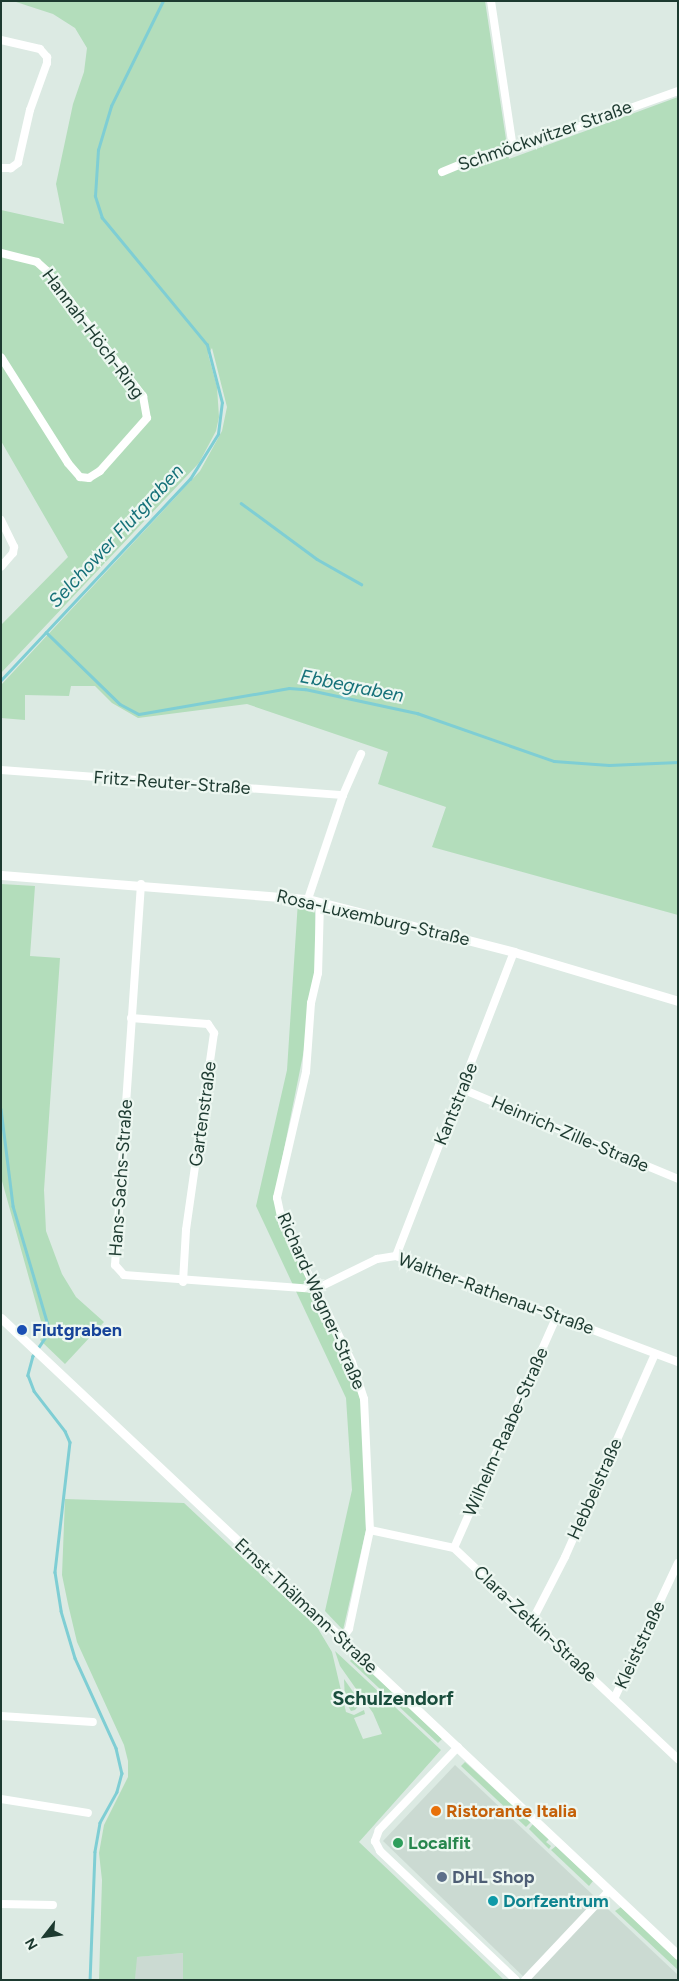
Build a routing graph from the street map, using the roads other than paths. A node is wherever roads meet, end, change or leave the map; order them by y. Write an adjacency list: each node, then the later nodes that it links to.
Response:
1 (491, 1): 4 (street)
2 (1, 40): 5 (street)
3 (678, 91): 4 (street, Schmöckwitzer Straße)
4 (513, 148): 6 (street, Schmöckwitzer Straße)
5 (1, 168)
6 (442, 172)
7 (1, 253): 8 (street, Hannah-Höch-Ring)
8 (1, 357)
9 (1, 520): 10 (street)
10 (1, 567)
11 (361, 754): 13 (street)
12 (1, 770): 13 (street, Fritz-Reuter-Straße)
13 (343, 795): 16 (street)
14 (1, 875): 15 (street, Rosa-Luxemburg-Straße)
15 (141, 884): 16 (street, Rosa-Luxemburg-Straße); 20 (street, Hans-Sachs-Straße)
16 (308, 899): 17 (street, Rosa-Luxemburg-Straße)
17 (320, 903): 18 (street, Rosa-Luxemburg-Straße); 25 (street, Richard-Wagner-Straße)
18 (514, 952): 19 (street, Rosa-Luxemburg-Straße); 21 (street, Kantstraße)
19 (678, 1001)
20 (131, 1018): 24 (street, Hans-Sachs-Straße); 24 (street, Gartenstraße)
21 (462, 1089): 22 (street, Heinrich-Zille-Straße); 23 (street, Kantstraße)
22 (678, 1180)
23 (396, 1256): 25 (street, Walther-Rathenau-Straße); 26 (street, Walther-Rathenau-Straße)
24 (183, 1282): 25 (street, Hans-Sachs-Straße)
25 (316, 1289): 30 (street, Richard-Wagner-Straße)
26 (557, 1316): 28 (street, Walther-Rathenau-Straße); 31 (street, Wilhelm-Raabe-Straße)
27 (1, 1318): 34 (street, Ernst-Thälmann-Straße)
28 (655, 1354): 29 (street, Walther-Rathenau-Straße); 33 (street, Hebbelstraße)
29 (678, 1362)
30 (370, 1530): 31 (street); 34 (street, Richard-Wagner-Straße)
31 (454, 1548): 33 (street, Clara-Zetkin-Straße)
32 (678, 1563): 35 (street, Kleiststraße)
33 (532, 1621): 35 (street, Clara-Zetkin-Straße)
34 (342, 1639): 38 (street, Ernst-Thälmann-Straße)
35 (614, 1699): 39 (street, Clara-Zetkin-Straße)
36 (1, 1716): 37 (street)
37 (93, 1722)
38 (458, 1747): 42 (street, Ernst-Thälmann-Straße); 46 (street)
39 (678, 1759)
40 (1, 1800): 41 (street)
41 (88, 1813)
42 (609, 1891): 45 (street, Ernst-Thälmann-Straße); 47 (street)
43 (1, 1904): 44 (street)
44 (53, 1905)
45 (678, 1955)
46 (516, 1980)
47 (525, 1980)

